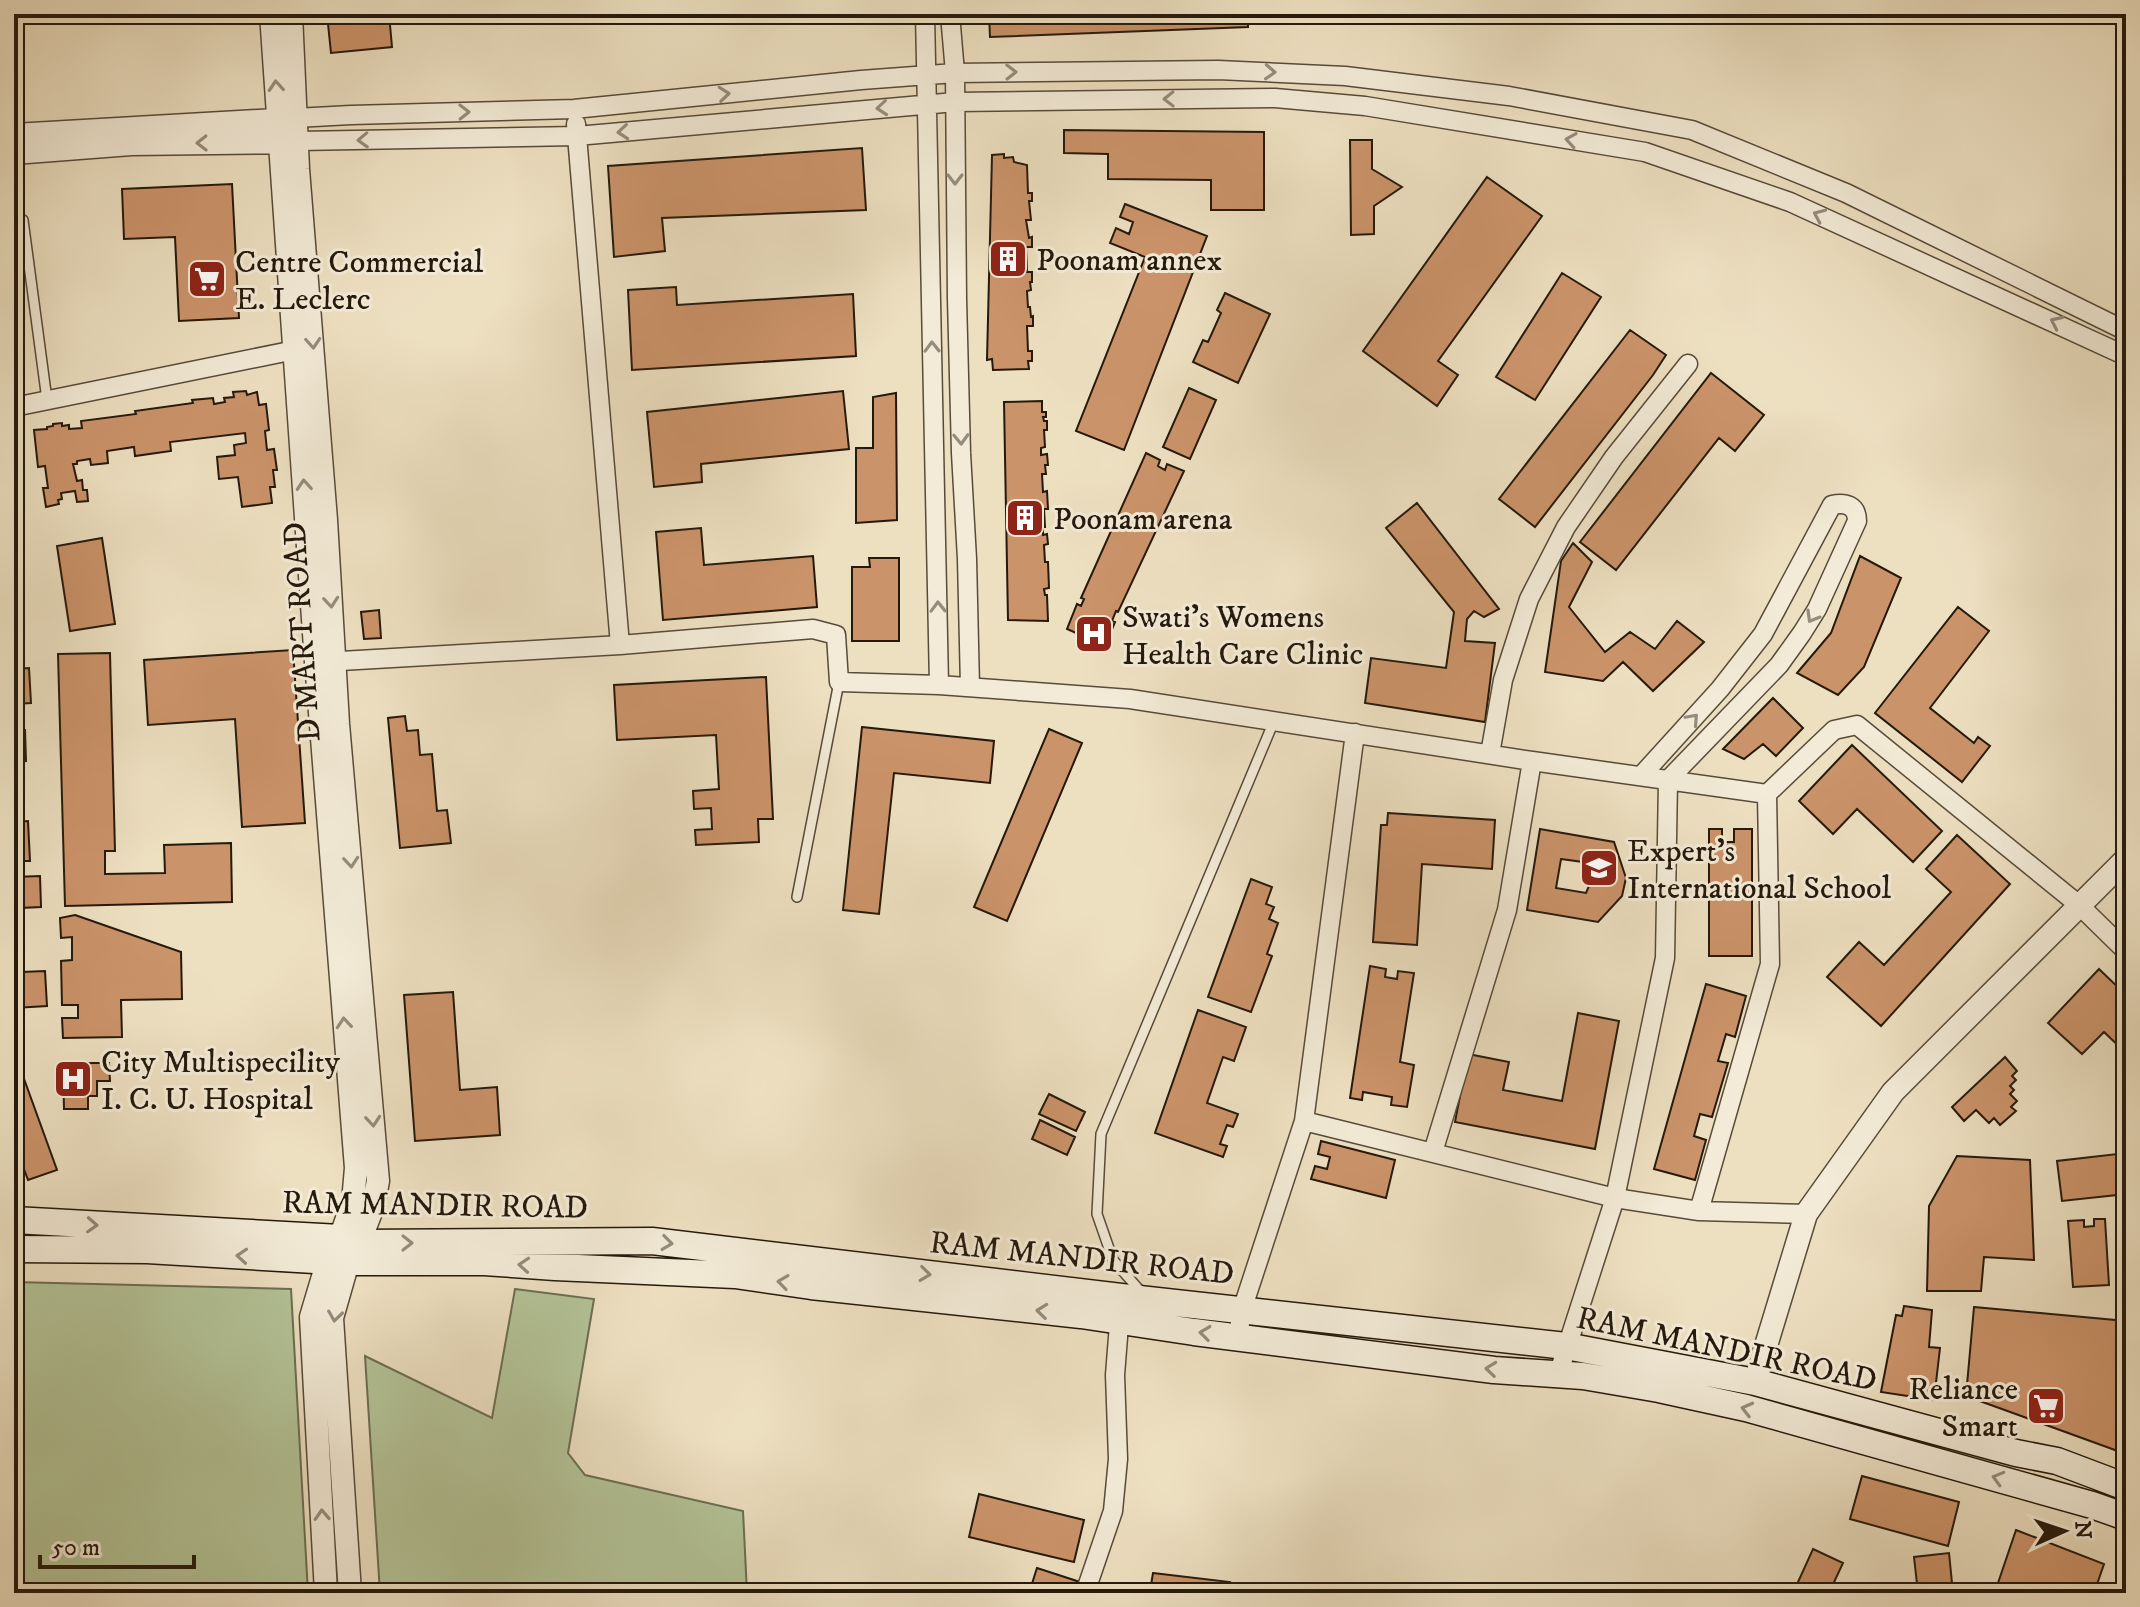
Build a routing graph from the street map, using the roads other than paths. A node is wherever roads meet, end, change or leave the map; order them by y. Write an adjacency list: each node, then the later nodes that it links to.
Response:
1 (271, 14): 13 (street, D MART ROAD, one-way to 1)
2 (291, 14): 13 (street, D MART ROAD)
3 (925, 14): 6 (street)
4 (950, 14): 5 (street)
5 (955, 73): 6 (street); 7 (street, one-way to 7); 8 (street)
6 (926, 74): 10 (street); 11 (street, one-way to 6)
7 (1399, 83): 9 (street); 12 (street)
8 (955, 102): 10 (street); 12 (street, one-way to 8); 35 (street, one-way to 35)
9 (1542, 103): 14 (street); 21 (street)
10 (927, 104): 16 (street, one-way to 16); 34 (street, one-way to 10)
11 (574, 109): 13 (street, one-way to 11); 16 (street)
12 (1396, 111): 14 (street)
13 (286, 119): 17 (street); 18 (street, D MART ROAD)
14 (1537, 134): 22 (street, one-way to 14)
15 (14, 135): 17 (street)
16 (577, 136): 18 (street, one-way to 18); 31 (street)
17 (116, 137): 18 (street, one-way to 17); 19 (street)
18 (289, 142): 24 (street, D MART ROAD); 32 (street, D MART ROAD, one-way to 32)
19 (14, 153)
20 (23, 220): 27 (lane)
21 (1954, 246): 22 (street); 23 (street)
22 (1939, 270): 25 (street, one-way to 22)
23 (2126, 331)
24 (295, 350): 27 (street); 32 (street, D MART ROAD, one-way to 24)
25 (2126, 356)
26 (1688, 364): 38 (street)
27 (47, 400): 28 (street)
28 (14, 407)
29 (1802, 560): 30 (street); 30 (street); 40 (street, one-way to 29)
30 (1834, 571): 41 (street, one-way to 41)
31 (620, 645): 32 (street); 33 (street)
32 (326, 662): 54 (street, D MART ROAD)
33 (839, 682): 34 (street); 44 (lane)
34 (939, 685): 35 (street)
35 (970, 687): 36 (street)
36 (1274, 721): 37 (street); 55 (lane)
37 (1355, 733): 38 (street); 47 (street)
38 (1490, 754): 39 (street)
39 (1532, 761): 40 (street); 48 (street)
40 (1641, 776): 41 (street)
41 (1668, 780): 42 (street); 49 (street)
42 (1767, 794): 45 (street); 50 (street)
43 (2126, 859): 45 (street)
44 (797, 897)
45 (2079, 905): 46 (street); 51 (street)
46 (2126, 951)
47 (1304, 1121): 48 (street); 57 (street)
48 (1433, 1152): 49 (street)
49 (1615, 1198): 50 (street); 59 (street)
50 (1699, 1211): 51 (street)
51 (1806, 1214): 61 (street)
52 (14, 1220): 54 (main road, RAM MANDIR ROAD, one-way to 54)
53 (14, 1249): 54 (main road, one-way to 53)
54 (344, 1251): 56 (main road); 64 (street, one-way to 54); 65 (street, one-way to 65)
55 (1147, 1299): 56 (main road, RAM MANDIR ROAD); 57 (main road, RAM MANDIR ROAD)
56 (1120, 1309): 58 (main road, one-way to 56); 66 (street)
57 (1242, 1310): 58 (street); 59 (main road, RAM MANDIR ROAD)
58 (1238, 1337): 60 (main road, one-way to 58)
59 (1566, 1346): 60 (street); 61 (main road, RAM MANDIR ROAD)
60 (1558, 1375): 63 (main road, one-way to 60)
61 (1755, 1382): 62 (main road, RAM MANDIR ROAD)
62 (2126, 1487)
63 (2126, 1517)
64 (326, 1593)
65 (350, 1593)
66 (1085, 1593)

